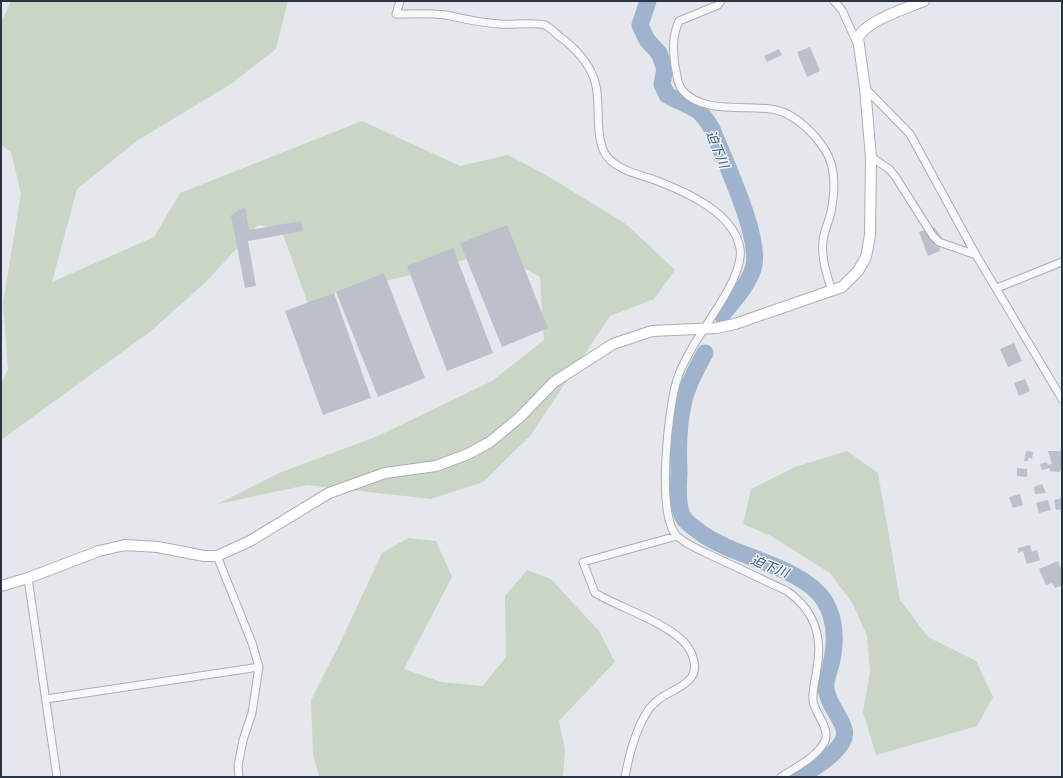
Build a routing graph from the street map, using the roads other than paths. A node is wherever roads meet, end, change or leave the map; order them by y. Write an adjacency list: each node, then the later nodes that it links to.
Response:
1 (400, 1): 12 (street)
2 (721, 1): 11 (street)
3 (834, 1): 5 (street)
4 (924, 1): 5 (street)
5 (858, 45): 6 (street)
6 (865, 88): 7 (street); 8 (street)
7 (871, 157): 8 (street); 11 (street)
8 (976, 255): 10 (street)
9 (1062, 262): 10 (street)
10 (997, 288): 13 (street)
11 (832, 291): 12 (street)
12 (704, 328): 14 (street); 15 (street)
13 (1062, 399)
14 (677, 536): 22 (street); 23 (street)
15 (217, 556): 16 (street); 18 (street)
16 (28, 578): 17 (street); 19 (street)
17 (1, 586)
18 (260, 667): 19 (street); 21 (street)
19 (46, 699): 20 (street)
20 (57, 777)
21 (239, 777)
22 (625, 777)
23 (781, 777)

